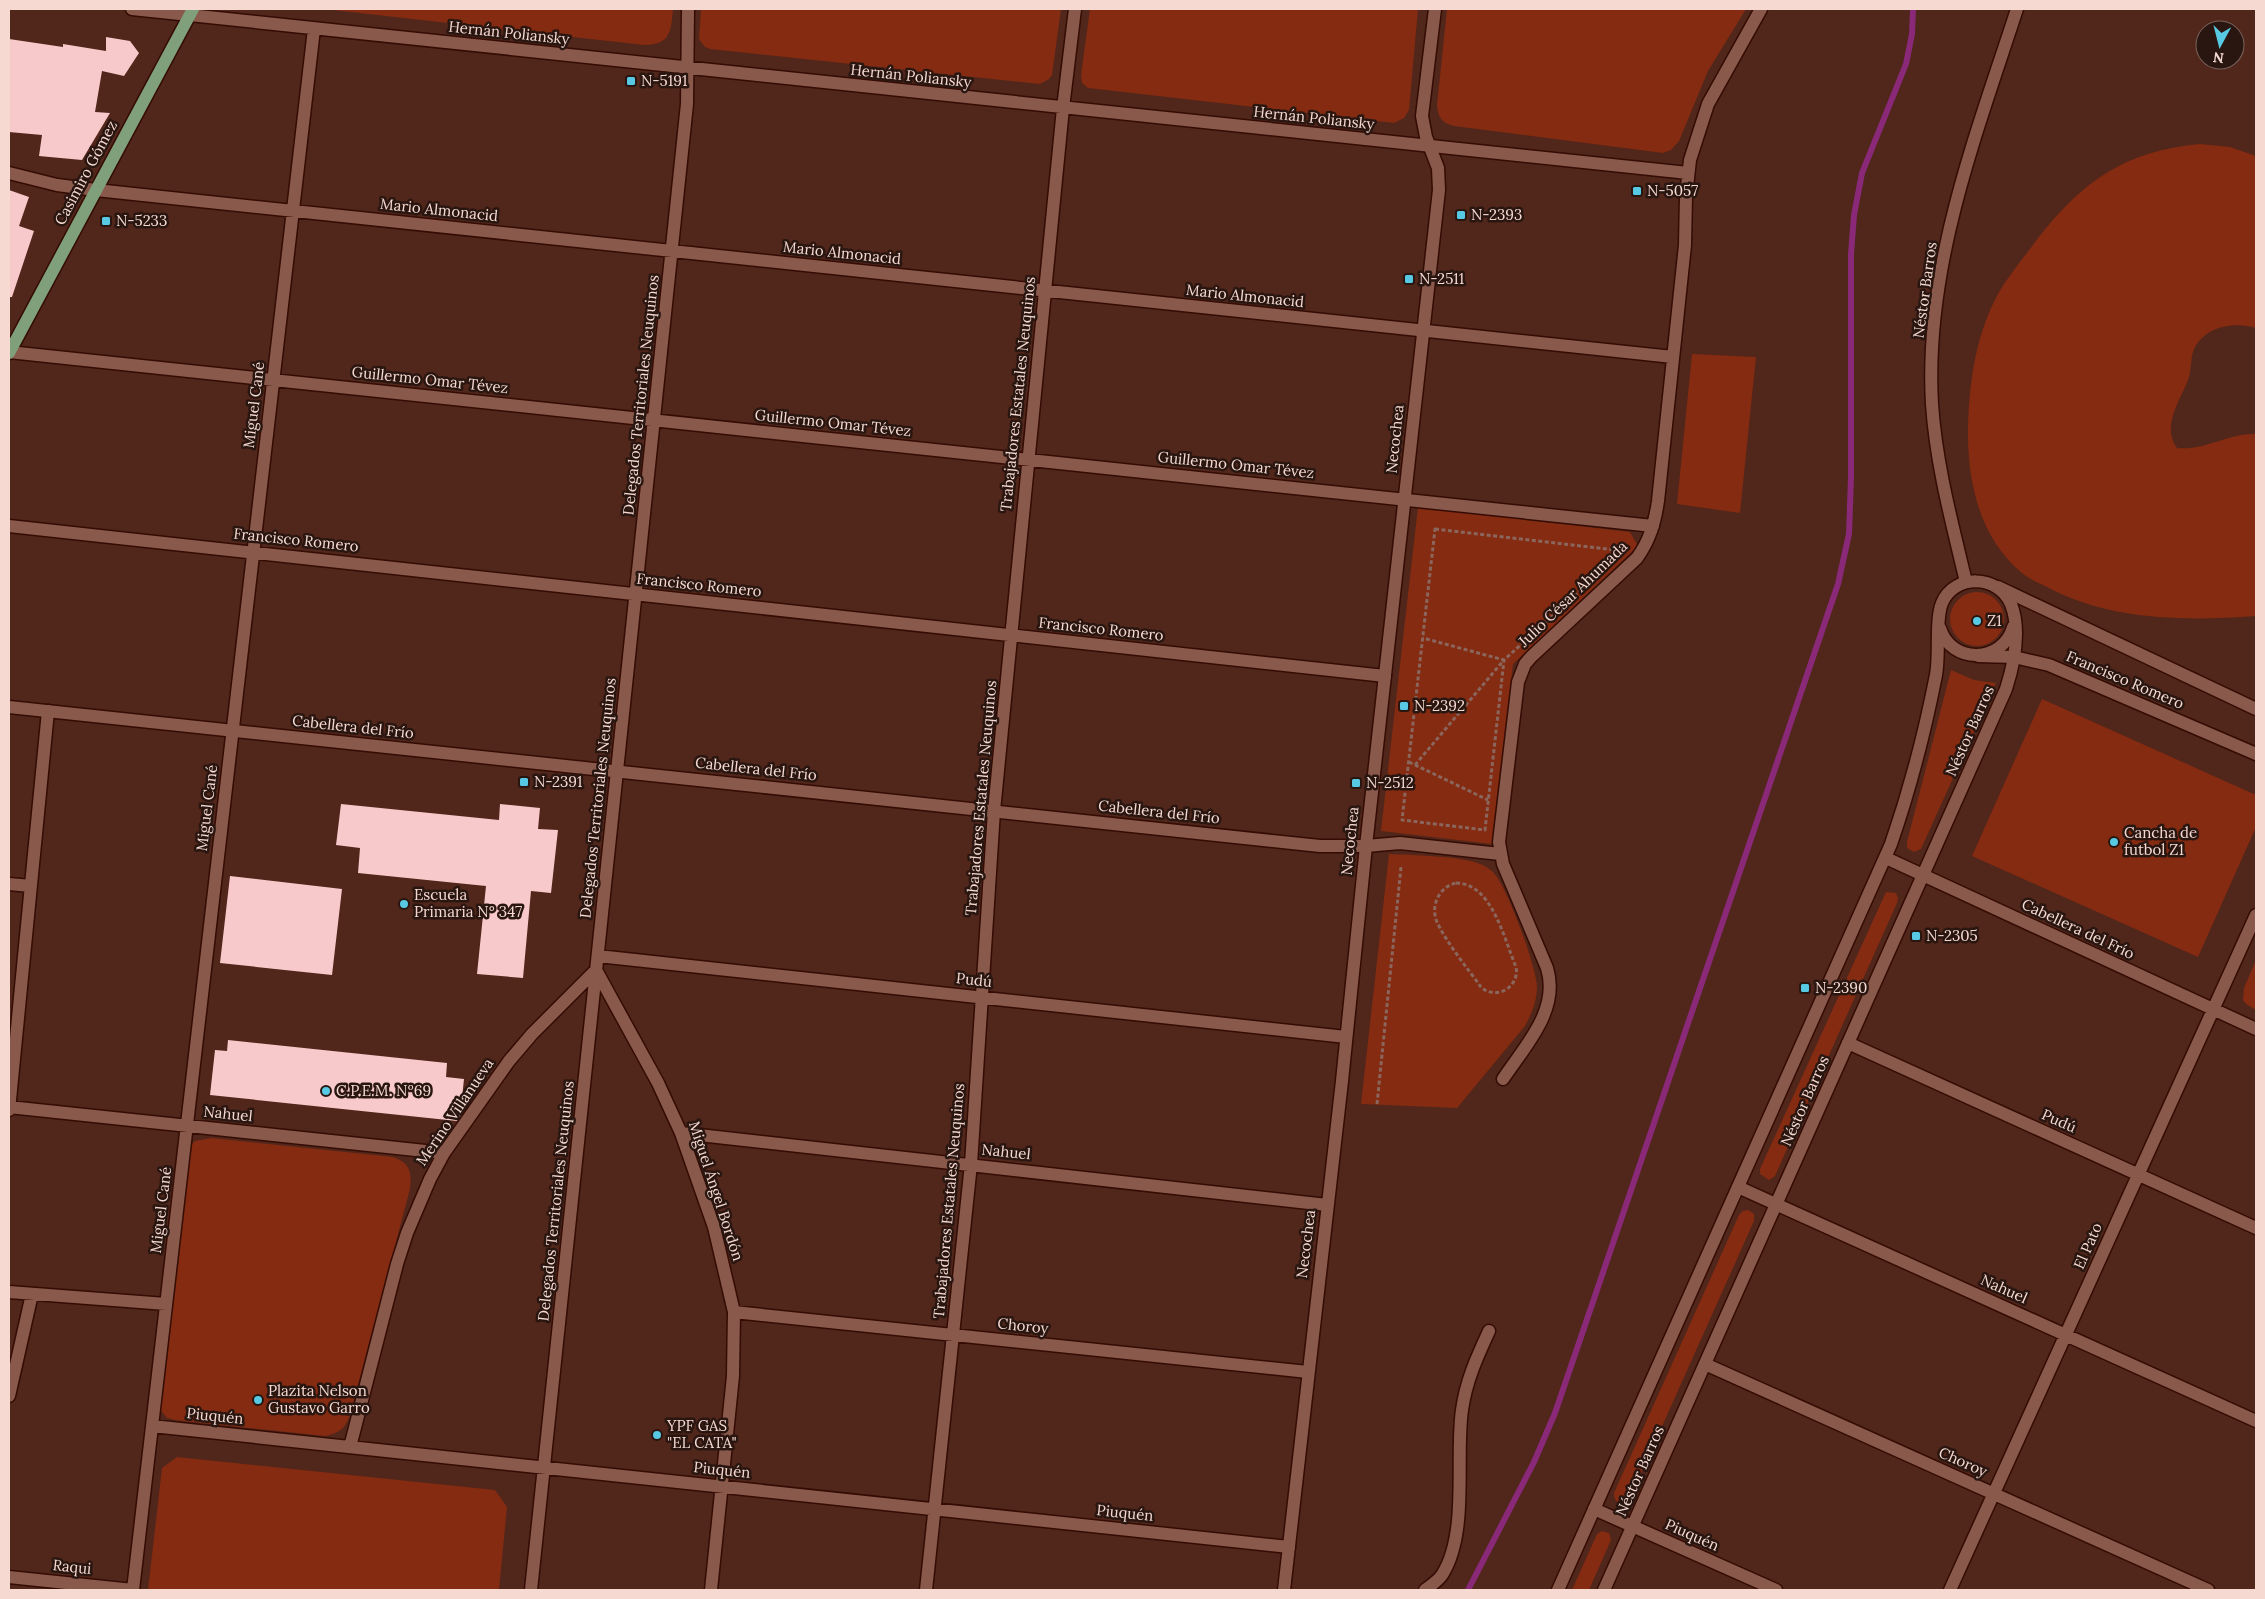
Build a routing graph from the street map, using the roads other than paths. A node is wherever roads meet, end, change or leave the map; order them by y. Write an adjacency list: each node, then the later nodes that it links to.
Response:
1 (132, 9): 7 (street, Hernán Poliansky)
2 (688, 9): 9 (street, Delegados Territoriales Neuquinos)
3 (1075, 9): 10 (street, Trabajadores Estatales Neuquinos)
4 (1435, 9): 11 (street, Necochea)
5 (1761, 9): 13 (street, Julio César Ahumada)
6 (2017, 9): 28 (street, Néstor Barros)
7 (191, 12): 8 (street, Hernán Poliansky); 14 (main road, Casimiro Gómez)
8 (314, 29): 9 (street, Hernán Poliansky); 15 (street, Miguel Cané)
9 (688, 69): 10 (street, Hernán Poliansky); 16 (street, Delegados Territoriales Neuquinos)
10 (1063, 108): 11 (street, Hernán Poliansky); 17 (street, Trabajadores Estatales Neuquinos)
11 (1430, 147): 13 (street, Hernán Poliansky); 18 (street, Necochea)
12 (9, 173): 14 (street, Mario Almonacid)
13 (1688, 173): 20 (street, Julio César Ahumada)
14 (96, 190): 15 (street, Mario Almonacid); 19 (main road, Casimiro Gómez)
15 (293, 211): 16 (street, Mario Almonacid); 21 (street, Miguel Cané)
16 (672, 251): 17 (street, Mario Almonacid); 22 (street, Delegados Territoriales Neuquinos)
17 (1045, 291): 18 (street, Mario Almonacid); 23 (street, Trabajadores Estatales Neuquinos)
18 (1423, 331): 20 (street, Mario Almonacid); 24 (street, Necochea)
19 (9, 352): 21 (street, Guillermo Omar Tévez)
20 (1673, 357): 26 (street, Julio César Ahumada)
21 (273, 380): 22 (street, Guillermo Omar Tévez); 27 (street, Miguel Cané)
22 (654, 420): 23 (street, Guillermo Omar Tévez); 30 (street, Delegados Territoriales Neuquinos)
23 (1028, 460): 24 (street, Guillermo Omar Tévez); 33 (street, Trabajadores Estatales Neuquinos)
24 (1404, 500): 26 (street, Guillermo Omar Tévez); 36 (street, Necochea)
25 (9, 526): 27 (street, Francisco Romero)
26 (1654, 526): 45 (street, Julio César Ahumada)
27 (253, 552): 30 (street, Francisco Romero); 40 (street, Miguel Cané)
28 (1966, 582): 29 (street); 32 (street, Néstor Barros)
29 (1996, 586): 31 (street, Néstor Barros); 38 (street, Francisco Romero)
30 (636, 594): 33 (street, Francisco Romero); 42 (street, Delegados Territoriales Neuquinos)
31 (2014, 619): 34 (street); 35 (street, Néstor Barros)
32 (1939, 623): 34 (street); 46 (street, Néstor Barros)
33 (1011, 635): 36 (street, Francisco Romero); 43 (street, Trabajadores Estatales Neuquinos)
34 (1976, 656): 35 (street, Francisco Romero)
35 (2014, 657): 41 (street, Francisco Romero); 47 (street, Néstor Barros)
36 (1385, 676): 44 (street, Necochea)
37 (9, 707): 39 (street, Cabellera del Frío)
38 (2256, 709)
39 (48, 711): 40 (street, Cabellera del Frío); 49 (street)
40 (232, 730): 42 (street, Cabellera del Frío); 60 (street, Miguel Cané)
41 (2256, 754)
42 (618, 771): 43 (street, Cabellera del Frío); 51 (street, Delegados Territoriales Neuquinos)
43 (994, 811): 44 (street, Cabellera del Frío); 53 (street, Trabajadores Estatales Neuquinos)
44 (1366, 846): 45 (street, Cabellera del Frío); 56 (street, Necochea)
45 (1500, 854): 58 (street, Julio César Ahumada)
46 (1886, 858): 47 (street, Cabellera del Frío); 65 (street, Néstor Barros)
47 (1923, 875): 54 (street, Cabellera del Frío); 57 (street, Néstor Barros)
48 (9, 884): 49 (street)
49 (31, 886): 59 (street)
50 (2256, 915): 54 (street, El Pato)
51 (598, 956): 52 (street, Delegados Territoriales Neuquinos); 53 (street, Pudú)
52 (596, 970): 61 (street, Miguel Ángel Bordón); 62 (street, Merino Villanueva); 82 (street, Delegados Territoriales Neuquinos)
53 (982, 997): 56 (street, Pudú); 63 (street, Trabajadores Estatales Neuquinos)
54 (2213, 1010): 55 (street, Cabellera del Frío); 64 (street, El Pato)
55 (2256, 1029)
56 (1346, 1037): 67 (street, Necochea)
57 (1848, 1043): 64 (street, Pudú); 66 (street, Néstor Barros)
58 (1503, 1079)
59 (9, 1108): 60 (street, Nahuel)
60 (187, 1126): 62 (street, Nahuel); 71 (street, Miguel Cané)
61 (681, 1133): 63 (street, Nahuel); 72 (street, Miguel Ángel Bordón)
62 (444, 1153): 81 (street, Merino Villanueva)
63 (971, 1164): 67 (street, Nahuel); 74 (street, Trabajadores Estatales Neuquinos)
64 (2138, 1175): 68 (street, Pudú); 75 (street, El Pato)
65 (1738, 1187): 66 (street, Nahuel); 86 (street, Néstor Barros)
66 (1776, 1204): 75 (street, Nahuel); 76 (street, Néstor Barros)
67 (1327, 1205): 77 (street, Necochea)
68 (2256, 1228)
69 (9, 1292): 70 (street)
70 (32, 1294): 71 (street); 78 (street)
71 (166, 1304): 80 (street, Miguel Cané)
72 (734, 1312): 74 (street, Choroy); 83 (street, Miguel Ángel Bordón)
73 (1489, 1331): 95 (street)
74 (953, 1335): 77 (street, Choroy); 85 (street, Trabajadores Estatales Neuquinos)
75 (2066, 1335): 79 (street, Nahuel); 84 (street, El Pato)
76 (1705, 1364): 84 (street, Choroy); 87 (street, Néstor Barros)
77 (1308, 1372): 88 (street, Necochea)
78 (9, 1396)
79 (2256, 1421)
80 (152, 1426): 81 (street, Piuquén); 90 (street, Miguel Cané)
81 (350, 1447): 82 (street, Piuquén)
82 (544, 1468): 83 (street, Piuquén); 91 (street, Delegados Territoriales Neuquinos)
83 (722, 1486): 85 (street, Piuquén); 92 (street, Miguel Ángel Bordón)
84 (1994, 1494): 99 (street, El Pato); 100 (street, Choroy)
85 (934, 1509): 88 (street, Piuquén); 93 (street, Trabajadores Estatales Neuquinos)
86 (1594, 1509): 87 (street, Piuquén); 96 (street, Néstor Barros)
87 (1633, 1526): 97 (street, Néstor Barros); 98 (street, Piuquén)
88 (1289, 1547): 94 (street, Necochea)
89 (9, 1577): 90 (street, Raqui)
90 (133, 1590)
91 (531, 1590)
92 (712, 1590)
93 (926, 1590)
94 (1284, 1590)
95 (1425, 1590)
96 (1558, 1590)
97 (1604, 1590)
98 (1776, 1590)
99 (1950, 1590)
100 (2208, 1590)

